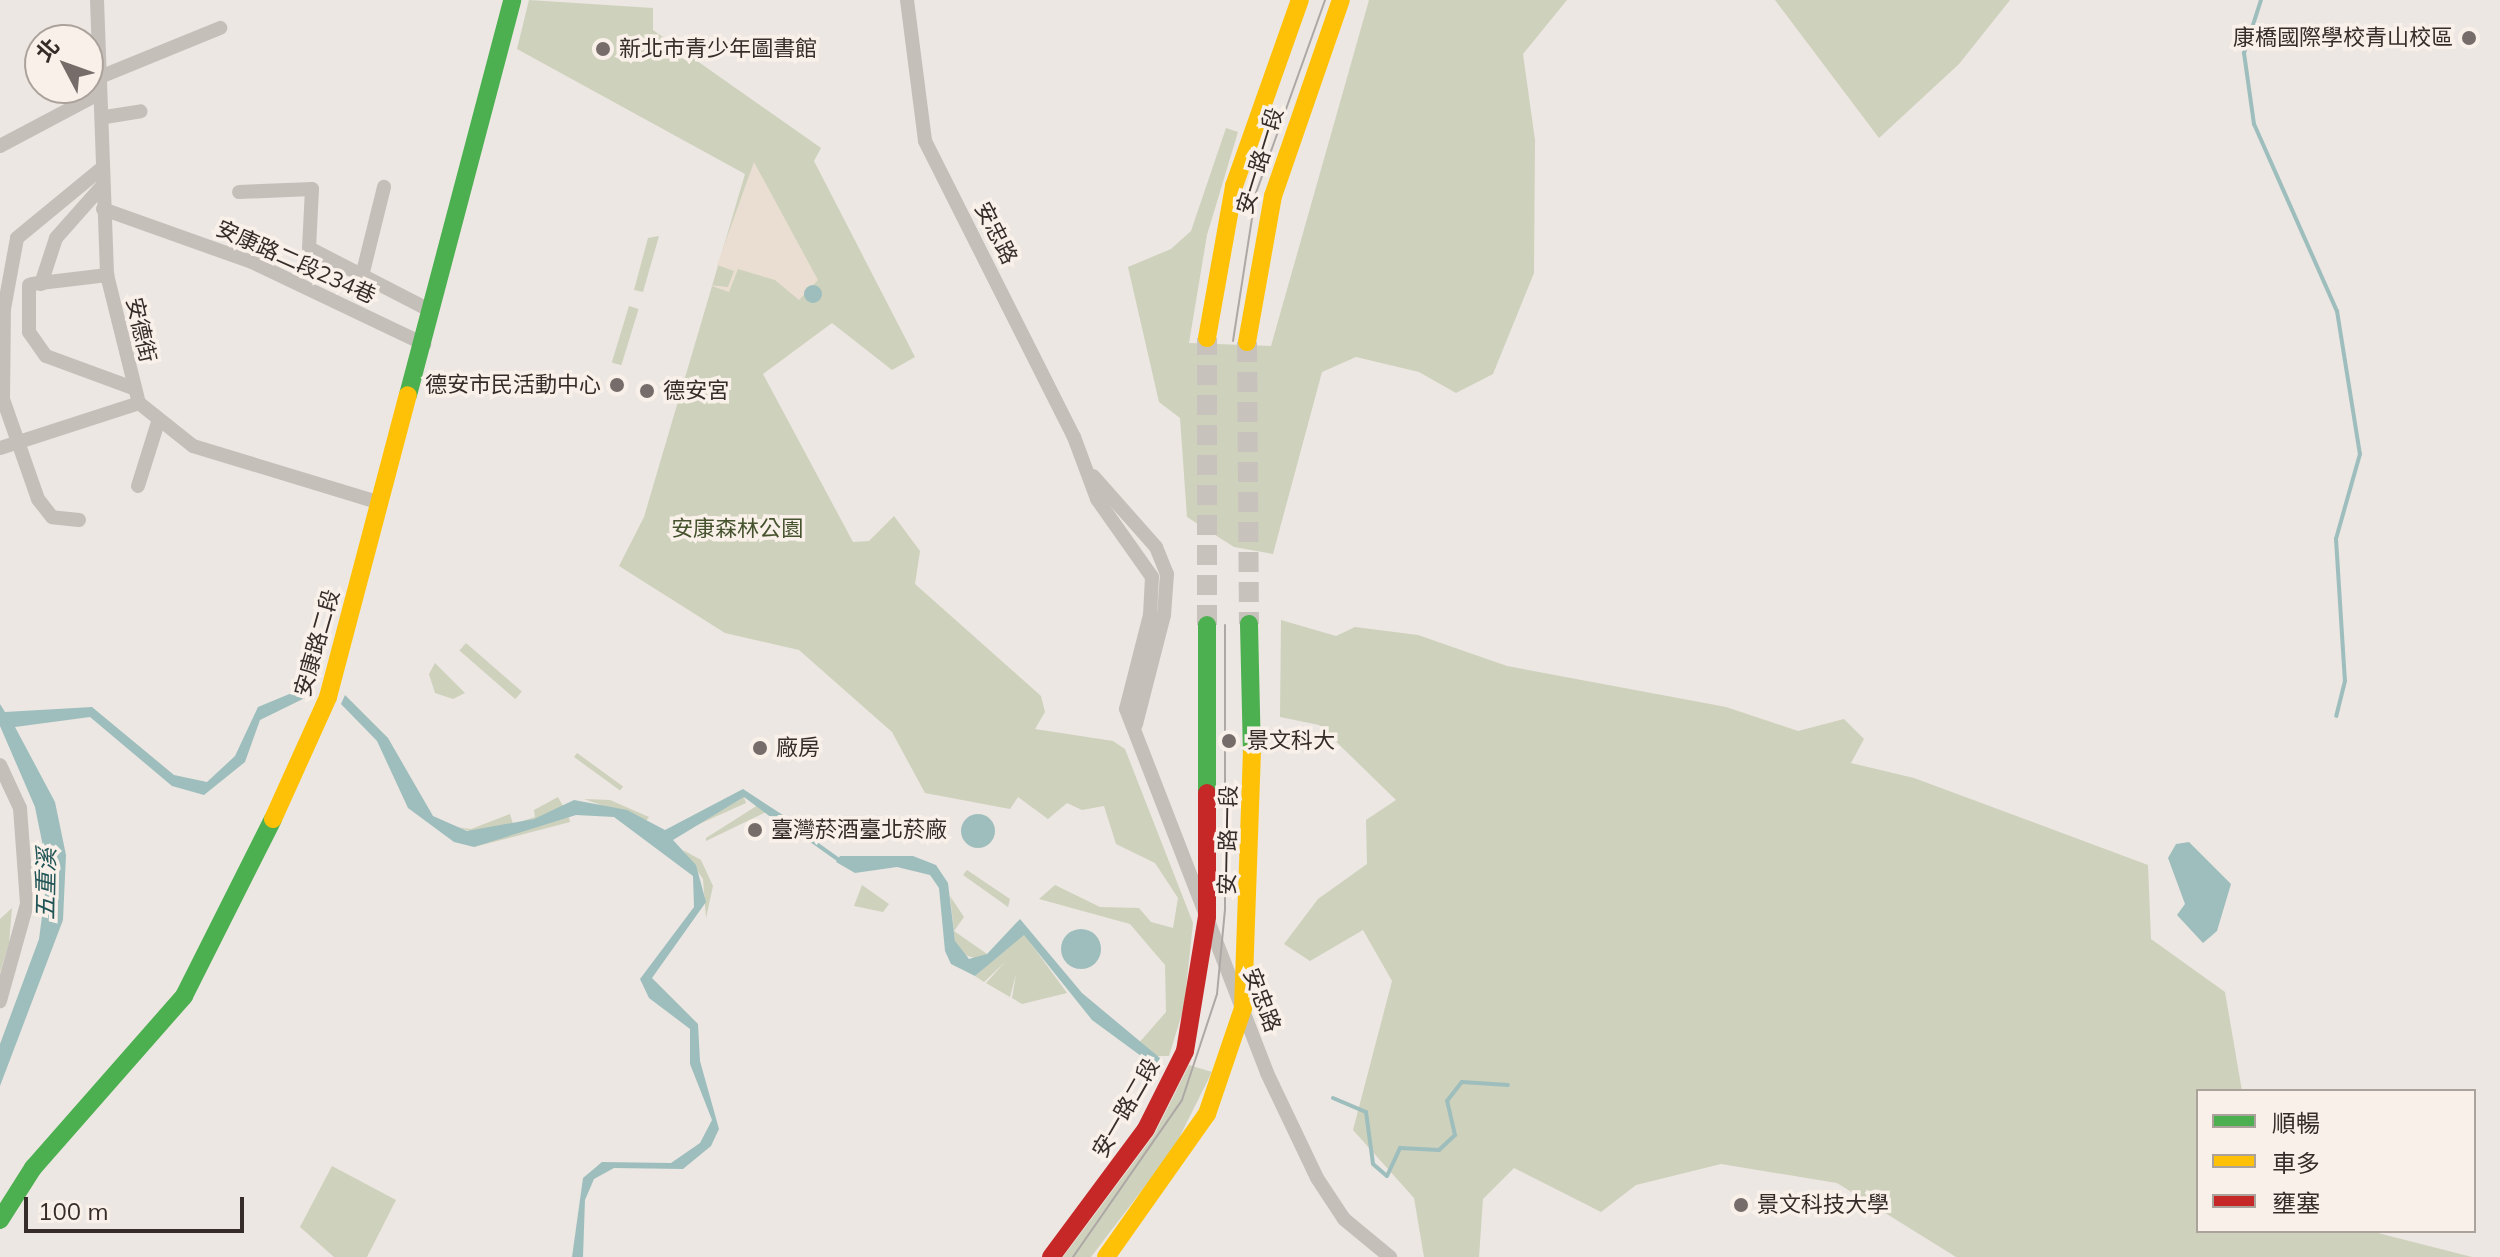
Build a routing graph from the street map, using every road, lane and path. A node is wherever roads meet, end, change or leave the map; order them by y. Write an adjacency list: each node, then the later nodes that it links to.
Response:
1 (97, 0): 6 (street, 安德街)
2 (512, 0): 23 (street, 安康路二段)
3 (907, 0): 38 (street, 安忠路)
4 (1300, 0): 24 (street, 安一路一段)
5 (1341, 0): 25 (street, 安一路一段)
6 (98, 24)
7 (220, 28): 8 (street)
8 (104, 75)
9 (79, 104): 13 (street)
10 (102, 104): 12 (street, 安德街)
11 (141, 111): 12 (street)
12 (105, 117): 14 (street, 安德街)
13 (0, 146)
14 (102, 168): 15 (street, 安德街); 22 (street)
15 (103, 185): 18 (street, 安德街); 21 (street)
16 (384, 187): 20 (street)
17 (239, 192): 20 (street)
18 (103, 209): 19 (street, 安德街); 26 (street, 安康路二段234巷)
19 (107, 275): 21 (street); 27 (street, 安德街)
20 (361, 280): 23 (street)
21 (35, 284): 22 (street); 27 (street)
22 (3, 286): 30 (street)
23 (431, 311): 26 (street, 安康路二段)
24 (1207, 338)
25 (1247, 342)
26 (424, 344): 33 (street, 安康路二段)
27 (133, 388): 28 (street, 安德街)
28 (139, 403): 29 (street, 安德街); 30 (street)
29 (158, 422): 32 (street); 33 (street, 安德街)
30 (17, 442): 31 (street); 34 (street)
31 (0, 448)
32 (138, 486)
33 (381, 503): 41 (street, 安康路二段)
34 (79, 520)
35 (1249, 624): 40 (street, 安一路一段)
36 (1207, 625): 38 (street, 安一路一段)
37 (0, 765): 39 (street)
38 (1207, 917): 40 (street, 安忠路); 42 (street, 安一路二段)
39 (0, 1001)
40 (1243, 1008): 43 (street); 44 (street, 安忠路)
41 (0, 1220)
42 (1051, 1257)
43 (1106, 1257)
44 (1390, 1257)

